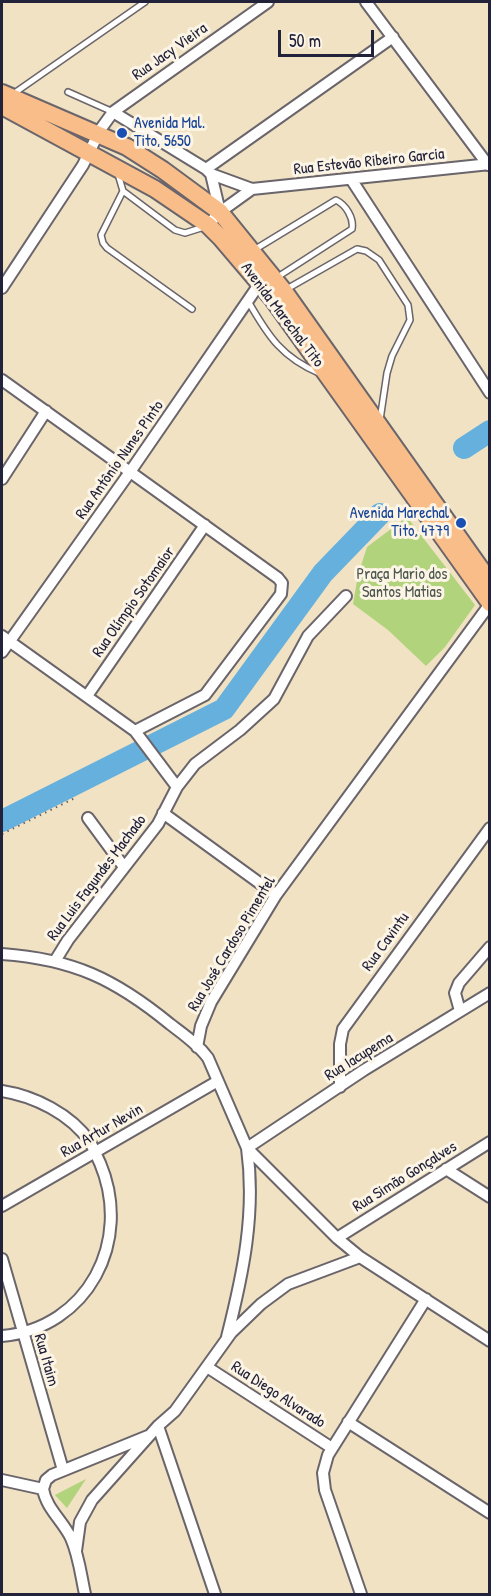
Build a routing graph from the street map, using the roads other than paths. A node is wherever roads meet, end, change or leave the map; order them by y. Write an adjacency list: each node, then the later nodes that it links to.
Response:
1 (145, 2): 6 (lane)
2 (268, 2): 7 (street, Rua Jacy Vieira)
3 (366, 2): 4 (street)
4 (393, 37): 10 (street); 12 (street)
5 (68, 92): 7 (lane)
6 (4, 105): 8 (main road, Avenida Marechal Tito); 9 (main road, Avenida Marechal Tito)
7 (113, 112): 8 (street, Rua Jacy Vieira); 12 (street, Rua Estevão Ribeiro Garcia)
8 (98, 135): 9 (street, Rua Jacy Vieira); 16 (main road, Avenida Marechal Tito)
9 (90, 153): 11 (main road, Avenida Marechal Tito); 20 (street, Rua Jacy Vieira)
10 (488, 164): 13 (street, Rua Estevão Ribeiro Garcia)
11 (116, 166): 15 (lane); 17 (main road, Avenida Marechal Tito)
12 (208, 172): 14 (street, Rua Estevão Ribeiro Garcia); 16 (street)
13 (351, 179): 14 (street, Rua Estevão Ribeiro Garcia); 25 (street)
14 (252, 189): 16 (street, Rua Estevão Ribeiro Garcia)
15 (123, 191): 17 (lane); 22 (lane)
16 (220, 212): 17 (street, Rua Estevão Ribeiro Garcia); 18 (main road, Avenida Marechal Tito)
17 (208, 225): 19 (main road, Avenida Marechal Tito)
18 (252, 250): 19 (main road, Avenida Marechal Tito); 19 (lane)
19 (273, 284): 21 (street, Rua Antônio Nunes Pinto); 23 (main road, Avenida Marechal Tito); 27 (main road, Avenida Marechal Tito); 27 (lane)
20 (2, 288)
21 (248, 301): 23 (lane); 28 (street, Rua Antônio Nunes Pinto)
22 (192, 309)
23 (328, 377): 33 (main road, Avenida Marechal Tito)
24 (2, 380): 26 (street)
25 (489, 393)
26 (46, 411): 28 (street); 29 (street)
27 (380, 425): 31 (main road, Avenida Marechal Tito)
28 (130, 472): 30 (street); 34 (street, Rua Antônio Nunes Pinto)
29 (2, 479)
30 (205, 525): 36 (street, Rua Olímpio Sotomaior); 37 (street)
31 (489, 582)
32 (345, 596): 38 (street, Rua Luis Fagundes Machado)
33 (489, 604): 43 (street, Rua José Cardoso Pimentel)
34 (5, 638): 35 (street, Rua Antônio Nunes Pinto); 36 (street)
35 (2, 652)
36 (87, 696): 37 (street)
37 (138, 735): 38 (street)
38 (177, 787): 39 (street, Rua Luis Fagundes Machado)
39 (164, 813): 42 (street, Rua Luis Fagundes Machado); 43 (street)
40 (88, 818): 42 (street)
41 (489, 828): 51 (street, Rua Cavintu)
42 (123, 867): 46 (street, Rua Luis Fagundes Machado)
43 (276, 895): 49 (street, Rua José Cardoso Pimentel)
44 (489, 947): 48 (street)
45 (2, 954): 46 (street)
46 (55, 961): 49 (street)
47 (489, 993): 48 (street, Rua Iacupema)
48 (460, 1011): 51 (street, Rua Iacupema)
49 (197, 1047): 50 (street)
50 (218, 1081): 54 (street); 55 (street, Rua Artur Nevin)
51 (340, 1087): 54 (street, Rua Iacupema)
52 (2, 1091): 55 (street)
53 (489, 1142): 56 (street, Rua Simão Gonçalves)
54 (246, 1148): 59 (street); 65 (street)
55 (94, 1152): 58 (street, Rua Artur Nevin); 63 (street)
56 (446, 1169): 57 (street); 59 (street, Rua Simão Gonçalves)
57 (489, 1197)
58 (2, 1206)
59 (337, 1238): 60 (street)
60 (360, 1257): 62 (street); 65 (street)
61 (2, 1259): 63 (street, Rua Itaim)
62 (426, 1299): 66 (street); 68 (street)
63 (23, 1332): 64 (street); 71 (street, Rua Itaim)
64 (2, 1336)
65 (226, 1340): 67 (street)
66 (489, 1341)
67 (207, 1367): 69 (street); 70 (street, Rua Diego Alvarado)
68 (348, 1422): 70 (street); 74 (street)
69 (155, 1430): 71 (street); 75 (street); 77 (street)
70 (332, 1448): 78 (street)
71 (63, 1470): 73 (street)
72 (2, 1480): 73 (street)
73 (43, 1489): 75 (street)
74 (489, 1513)
75 (76, 1551): 76 (street)
76 (85, 1594)
77 (215, 1594)
78 (361, 1594)

